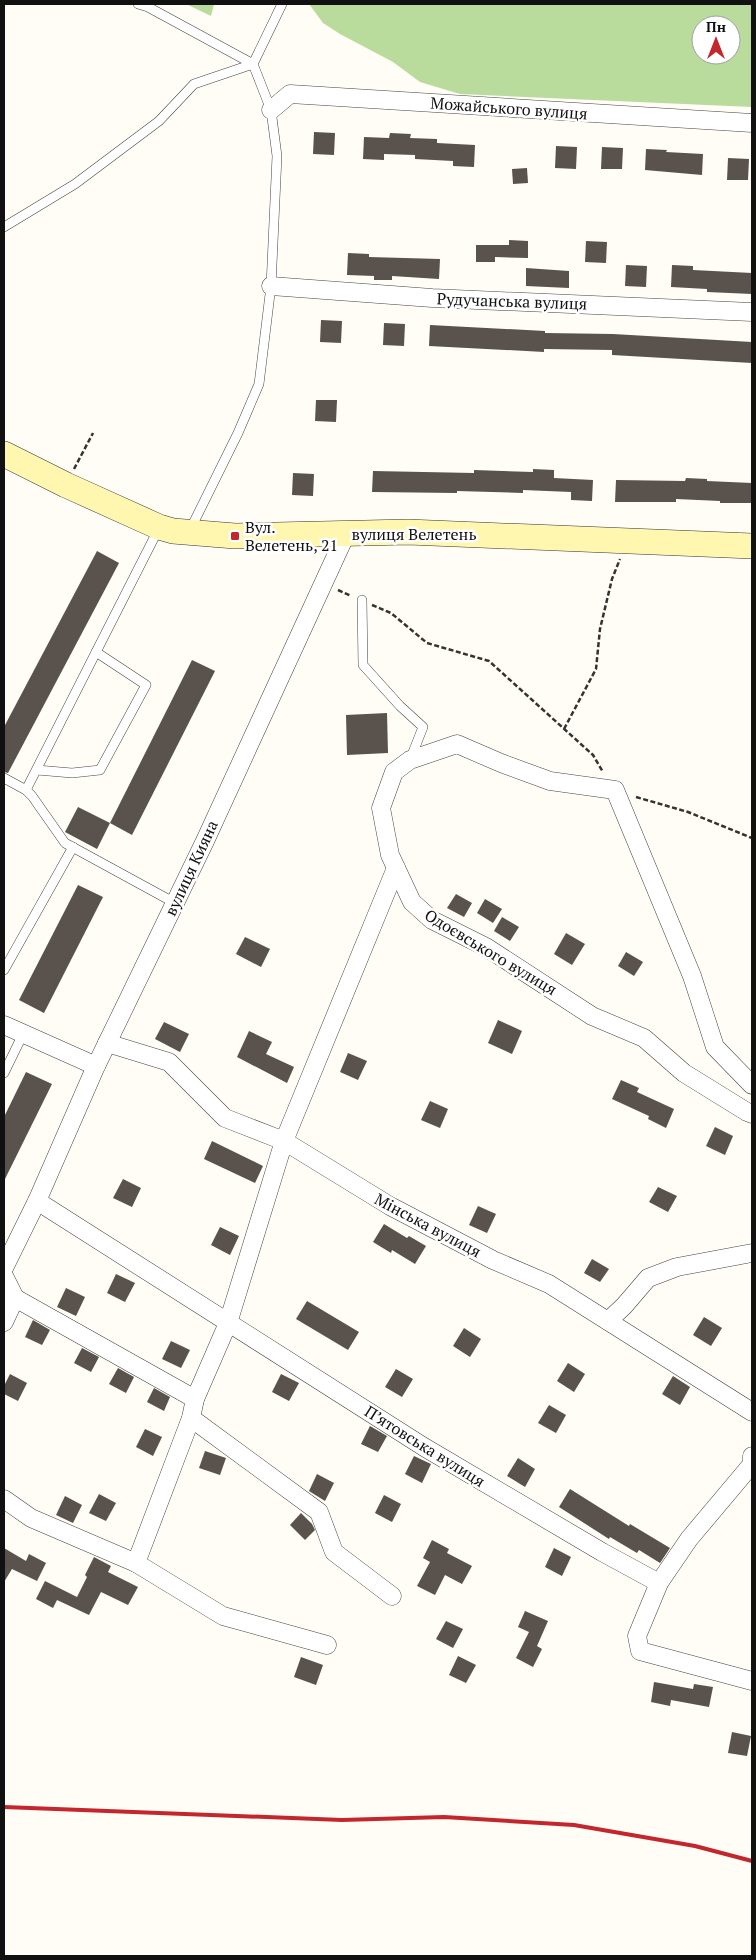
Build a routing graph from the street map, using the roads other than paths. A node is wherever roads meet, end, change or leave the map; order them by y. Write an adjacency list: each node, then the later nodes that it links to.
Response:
1 (138, 4): 3 (lane)
2 (282, 4): 3 (lane)
3 (253, 64): 4 (lane); 6 (lane)
4 (271, 110): 5 (street, Можайського вулиця); 7 (lane)
5 (752, 123)
6 (4, 228)
7 (271, 286): 8 (street, Рудучанська вулиця); 11 (lane)
8 (752, 312)
9 (4, 454): 10 (street, вулиця Велетень)
10 (160, 527): 11 (street, вулиця Велетень); 15 (lane)
11 (189, 532): 12 (street, вулиця Велетень)
12 (346, 534): 13 (street, вулиця Велетень); 22 (street, вулиця Кияна)
13 (752, 546)
14 (362, 600): 16 (lane)
15 (96, 652): 17 (lane); 17 (lane)
16 (410, 760): 21 (street, Одоєвського вулиця); 29 (street, Одоєвського вулиця)
17 (37, 770): 19 (lane)
18 (4, 778): 19 (lane)
19 (26, 790): 20 (lane)
20 (73, 847): 22 (lane); 23 (lane)
21 (396, 868): 30 (street, Одоєвського вулиця); 31 (street)
22 (175, 903): 26 (street, вулиця Кияна)
23 (4, 970)
24 (4, 1025): 25 (street)
25 (23, 1034): 27 (street); 28 (lane)
26 (107, 1043): 27 (street, вулиця Кияна); 31 (street, Мінська вулиця)
27 (96, 1066): 32 (street, вулиця Кияна)
28 (4, 1073)
29 (752, 1084)
30 (752, 1114)
31 (284, 1141): 38 (street, Мінська вулиця); 40 (street)
32 (37, 1201): 33 (street, вулиця Кияна); 40 (street, П’ятовська вулиця)
33 (8, 1251): 35 (street, вулиця Кияна)
34 (752, 1253): 38 (street)
35 (4, 1268)
36 (4, 1276): 37 (street)
37 (16, 1298): 39 (street); 41 (street)
38 (608, 1321): 42 (street, Мінська вулиця)
39 (4, 1322)
40 (228, 1323): 41 (street); 48 (street, П’ятовська вулиця)
41 (195, 1399): 43 (street)
42 (752, 1412)
43 (191, 1418): 47 (street); 49 (street)
44 (752, 1456): 45 (street)
45 (752, 1464): 48 (street)
46 (4, 1499): 47 (street)
47 (136, 1563): 50 (street)
48 (659, 1582): 51 (street)
49 (392, 1596)
50 (327, 1645)
51 (752, 1681)

